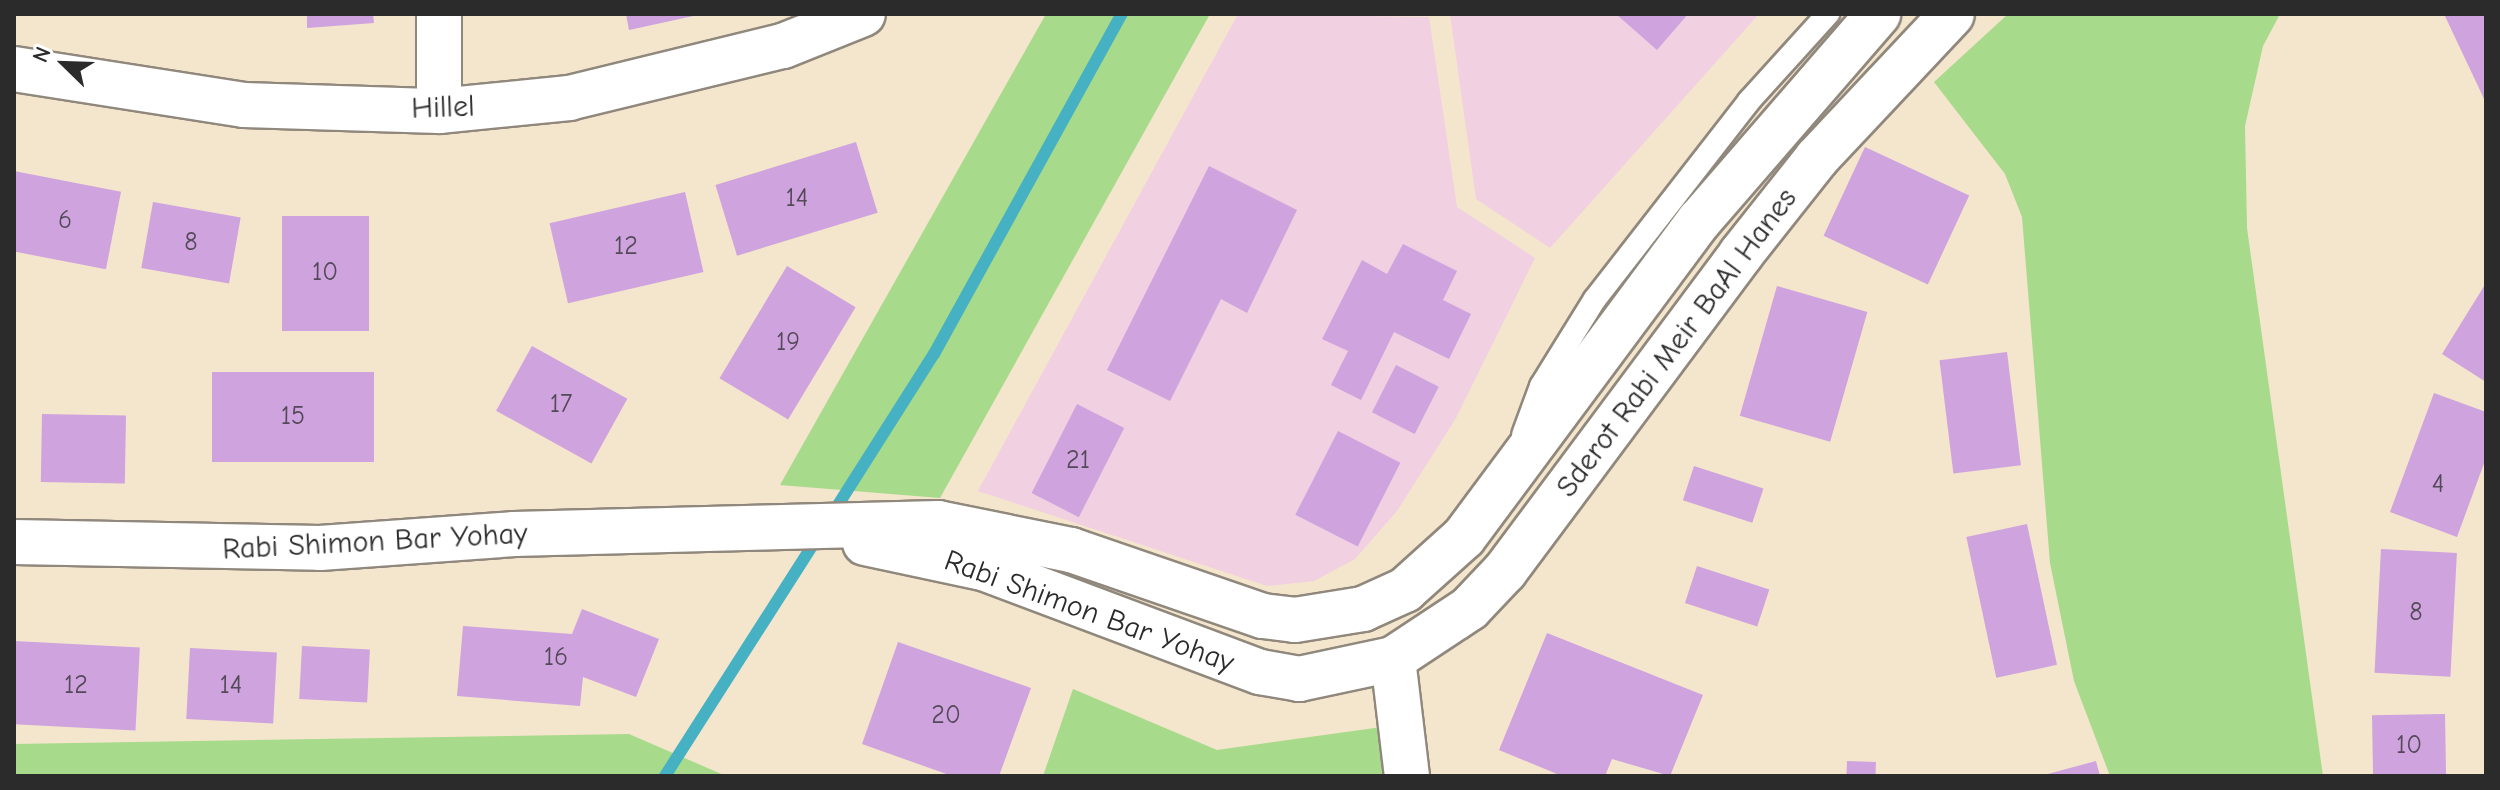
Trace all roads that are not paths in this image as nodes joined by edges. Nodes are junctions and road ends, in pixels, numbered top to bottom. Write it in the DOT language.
graph roads {
  1 [pos="439,14"];
  2 [pos="863,14"];
  3 [pos="1828,14"];
  4 [pos="1878,14"];
  5 [pos="1952,14"];
  6 [pos="14,69"];
  7 [pos="439,111"];
  8 [pos="1504,485"];
  9 [pos="736,529"];
  10 [pos="14,542"];
  11 [pos="1363,609"];
  12 [pos="1393,659"];
  13 [pos="1407,776"];
  1 -- 7 [label="street"];
  2 -- 7 [label="street, Hillel"];
  3 -- 8 [label="lane"];
  4 -- 8 [label="street, Sderot Rabi Meir BaAl Hanes"];
  5 -- 12 [label="street, Sderot Rabi Meir BaAl Hanes"];
  6 -- 7 [label="street, Hillel"];
  8 -- 11 [label="street, Sderot Rabi Meir BaAl Hanes"];
  9 -- 10 [label="street, Rabi Shimon Bar Yohay"];
  9 -- 11 [label="street, Rabi Shimon Bar Yohay"];
  9 -- 12 [label="street, Rabi Shimon Bar Yohay"];
  12 -- 13 [label="street"];
}
